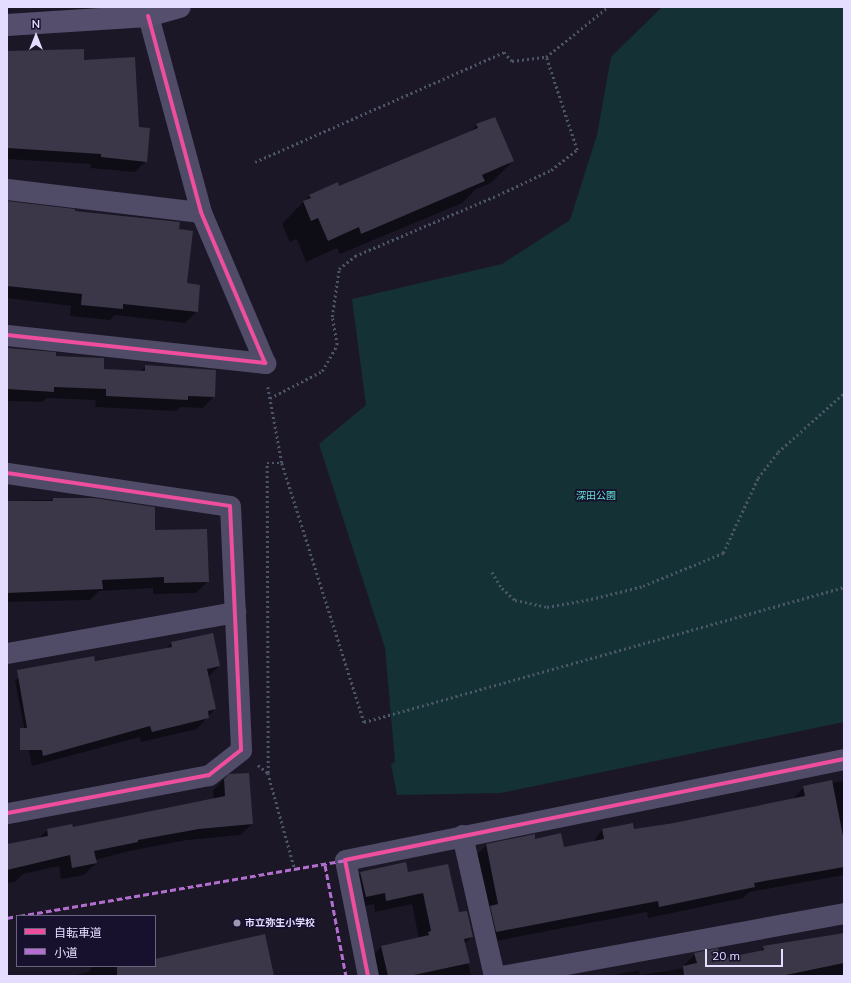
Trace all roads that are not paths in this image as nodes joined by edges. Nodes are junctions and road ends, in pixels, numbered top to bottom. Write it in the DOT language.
graph roads {
  1 [pos="180,7"];
  2 [pos="148,16"];
  3 [pos="7,25"];
  4 [pos="7,189"];
  5 [pos="201,212"];
  6 [pos="7,335"];
  7 [pos="7,473"];
  8 [pos="234,612"];
  9 [pos="7,653"];
  10 [pos="844,759"];
  11 [pos="7,813"];
  12 [pos="462,835"];
  13 [pos="844,913"];
  14 [pos="368,976"];
  15 [pos="494,976"];
  16 [pos="502,976"];
  1 -- 2 [label="street"];
  2 -- 3 [label="street"];
  2 -- 5 [label="street"];
  4 -- 5 [label="street"];
  5 -- 6 [label="street"];
  7 -- 8 [label="street"];
  8 -- 9 [label="street"];
  8 -- 11 [label="street"];
  10 -- 12 [label="street"];
  12 -- 14 [label="street"];
  12 -- 15 [label="street"];
  13 -- 16 [label="street"];
}
